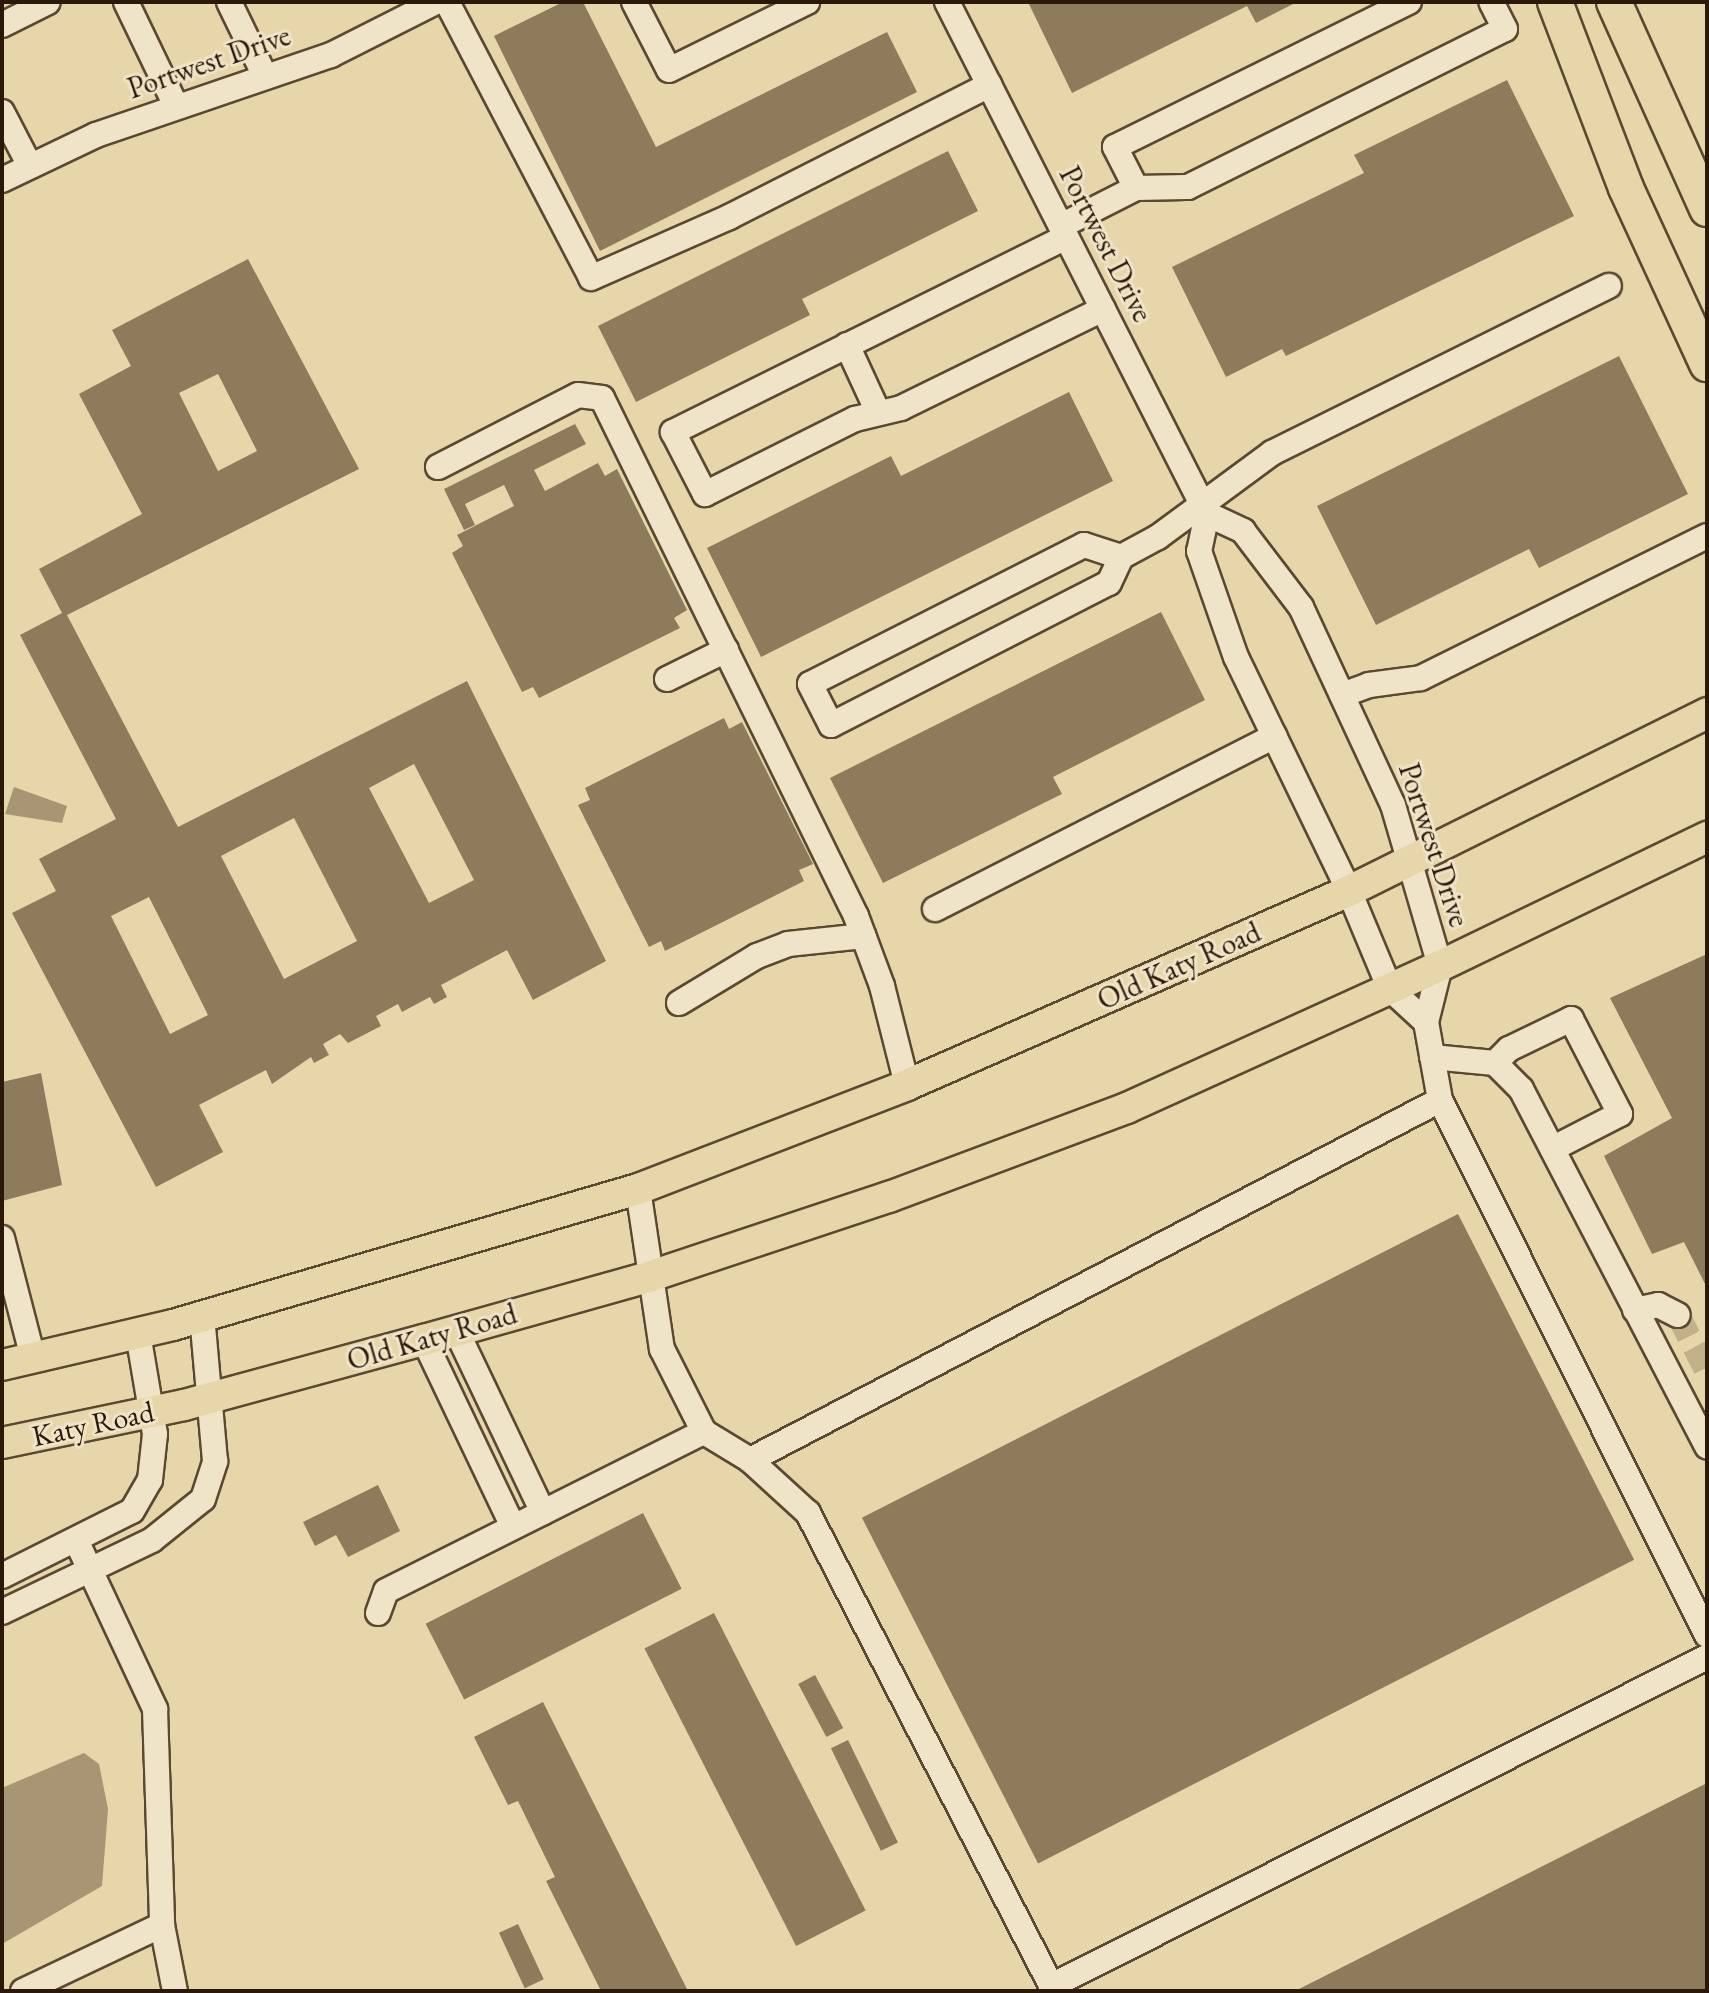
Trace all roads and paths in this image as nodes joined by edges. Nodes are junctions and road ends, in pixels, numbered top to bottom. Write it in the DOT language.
graph roads {
  1 [pos="48,2"];
  2 [pos="126,2"];
  3 [pos="229,2"];
  4 [pos="436,2"];
  5 [pos="447,2"];
  6 [pos="807,2"];
  7 [pos="947,2"];
  8 [pos="1409,2"];
  9 [pos="1491,2"];
  10 [pos="1555,2"];
  11 [pos="1614,2"];
  12 [pos="641,4"];
  13 [pos="2,25"];
  14 [pos="265,76"];
  15 [pos="989,85"];
  16 [pos="176,106"];
  17 [pos="2,112"];
  18 [pos="30,166"];
  19 [pos="2,180"];
  20 [pos="1136,188"];
  21 [pos="1707,209"];
  22 [pos="1063,231"];
  23 [pos="1609,286"];
  24 [pos="1103,309"];
  25 [pos="847,345"];
  26 [pos="1707,364"];
  27 [pos="878,412"];
  28 [pos="438,467"];
  29 [pos="1204,510"];
  30 [pos="1707,536"];
  31 [pos="1121,557"];
  32 [pos="726,650"];
  33 [pos="667,679"];
  34 [pos="1342,695"];
  35 [pos="1707,713"];
  36 [pos="1274,736"];
  37 [pos="1707,837"];
  38 [pos="1407,863"];
  39 [pos="1349,891"];
  40 [pos="935,909"];
  41 [pos="864,936"];
  42 [pos="1440,966"];
  43 [pos="1390,989"];
  44 [pos="679,1003"];
  45 [pos="1426,1022"];
  46 [pos="1432,1057"];
  47 [pos="1495,1063"];
  48 [pos="907,1085"];
  49 [pos="1440,1100"];
  50 [pos="1552,1149"];
  51 [pos="638,1189"];
  52 [pos="2,1238"];
  53 [pos="651,1276"];
  54 [pos="1635,1310"];
  55 [pos="1678,1315"];
  56 [pos="188,1320"];
  57 [pos="456,1330"];
  58 [pos="138,1333"];
  59 [pos="424,1340"];
  60 [pos="33,1358"];
  61 [pos="2,1365"];
  62 [pos="213,1397"];
  63 [pos="184,1405"];
  64 [pos="1699,1410"];
  65 [pos="151,1412"];
  66 [pos="704,1432"];
  67 [pos="2,1443"];
  68 [pos="1707,1446"];
  69 [pos="750,1460"];
  70 [pos="543,1512"];
  71 [pos="513,1527"];
  72 [pos="76,1540"];
  73 [pos="91,1572"];
  74 [pos="2,1576"];
  75 [pos="2,1612"];
  76 [pos="378,1613"];
  77 [pos="1707,1635"];
  78 [pos="1707,1657"];
  79 [pos="162,1925"];
  80 [pos="1053,1988"];
  81 [pos="23,1991"];
  82 [pos="175,1991"];
  1 -- 13 [label="street"];
  2 -- 16 [label="street"];
  3 -- 14 [label="street"];
  4 -- 14 [label="street, Portwest Drive"];
  5 -- 15 [label="street"];
  6 -- 12 [label="street"];
  7 -- 15 [label="street, Portwest Drive"];
  8 -- 20 [label="street"];
  9 -- 20 [label="street"];
  10 -- 26 [label="highway"];
  11 -- 21 [label="highway"];
  14 -- 16 [label="street, Portwest Drive"];
  15 -- 22 [label="street, Portwest Drive"];
  16 -- 18 [label="street, Portwest Drive"];
  17 -- 18 [label="street"];
  18 -- 19 [label="street, Portwest Drive"];
  20 -- 22 [label="street"];
  22 -- 24 [label="street, Portwest Drive"];
  22 -- 25 [label="street"];
  23 -- 29 [label="street"];
  24 -- 27 [label="street"];
  24 -- 29 [label="street, Portwest Drive"];
  25 -- 27 [label="street"];
  25 -- 27 [label="street"];
  28 -- 32 [label="street"];
  29 -- 31 [label="street"];
  29 -- 34 [label="street, Portwest Drive"];
  29 -- 36 [label="street"];
  30 -- 34 [label="street"];
  31 -- 31 [label="street"];
  32 -- 33 [label="street"];
  32 -- 41 [label="street"];
  34 -- 38 [label="street, Portwest Drive"];
  35 -- 38 [label="main road, Old Katy Road"];
  36 -- 39 [label="street"];
  36 -- 40 [label="street"];
  37 -- 42 [label="main road, Old Katy Road"];
  38 -- 39 [label="main road, Old Katy Road"];
  38 -- 42 [label="street, Portwest Drive"];
  39 -- 43 [label="street"];
  39 -- 48 [label="main road, Old Katy Road"];
  41 -- 44 [label="street"];
  41 -- 48 [label="street"];
  42 -- 43 [label="main road, Old Katy Road"];
  42 -- 45 [label="street"];
  43 -- 45 [label="street"];
  43 -- 53 [label="main road, Old Katy Road"];
  45 -- 46 [label="street"];
  46 -- 47 [label="street"];
  46 -- 49 [label="street"];
  47 -- 50 [label="street"];
  47 -- 50 [label="street"];
  48 -- 51 [label="main road, Old Katy Road"];
  49 -- 69 [label="street"];
  49 -- 77 [label="street"];
  50 -- 54 [label="street"];
  51 -- 53 [label="street"];
  51 -- 56 [label="main road, Old Katy Road"];
  52 -- 60 [label="street"];
  53 -- 57 [label="main road, Old Katy Road"];
  53 -- 66 [label="street"];
  54 -- 55 [label="street"];
  54 -- 64 [label="street"];
  56 -- 58 [label="main road"];
  56 -- 62 [label="street"];
  57 -- 59 [label="main road, Old Katy Road"];
  57 -- 70 [label="street"];
  58 -- 60 [label="main road"];
  58 -- 65 [label="street"];
  59 -- 62 [label="main road, Old Katy Road"];
  59 -- 71 [label="street"];
  60 -- 61 [label="main road"];
  62 -- 63 [label="main road, Old Katy Road"];
  62 -- 73 [label="street"];
  63 -- 65 [label="main road, Katy Road"];
  64 -- 68 [label="street"];
  65 -- 67 [label="main road, Katy Road"];
  65 -- 72 [label="street"];
  66 -- 69 [label="street"];
  66 -- 70 [label="street"];
  69 -- 80 [label="street"];
  70 -- 71 [label="street"];
  71 -- 76 [label="street"];
  72 -- 73 [label="street"];
  72 -- 74 [label="street"];
  73 -- 75 [label="street"];
  73 -- 79 [label="street"];
  78 -- 80 [label="street"];
  79 -- 81 [label="street"];
  79 -- 82 [label="street"];
}
